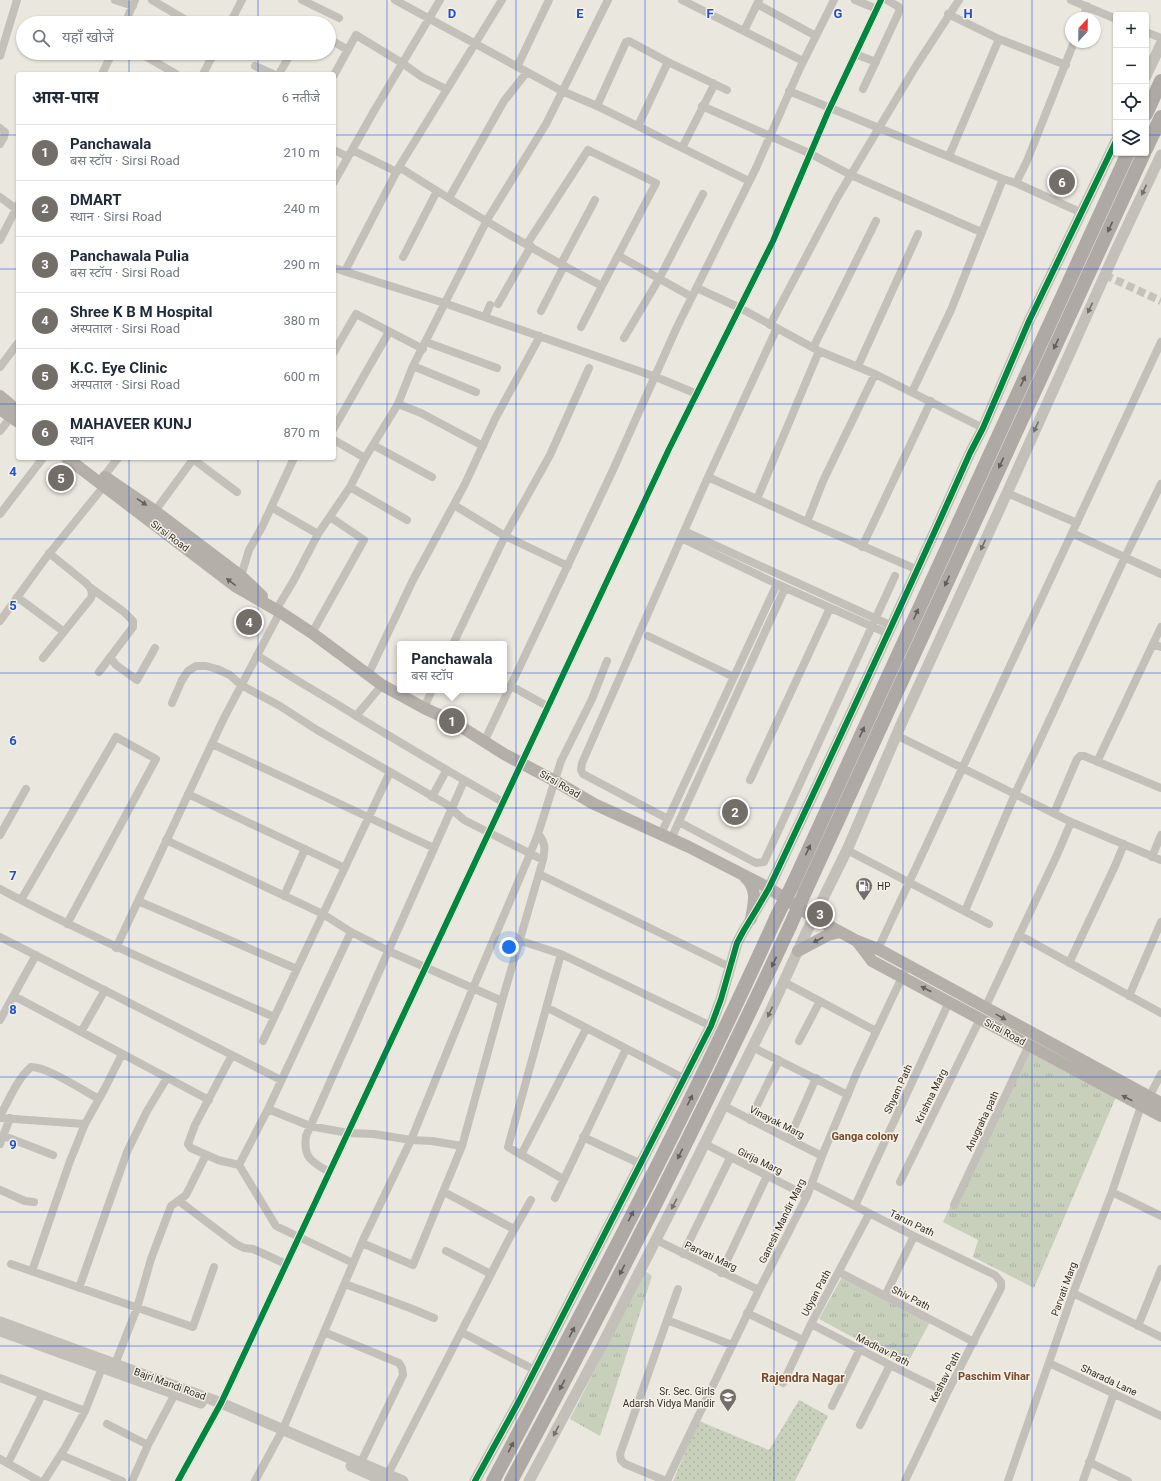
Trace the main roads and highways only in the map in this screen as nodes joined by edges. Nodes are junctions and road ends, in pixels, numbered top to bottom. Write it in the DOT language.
graph roads {
  1 [pos="1161,81"];
  2 [pos="1149,107"];
  3 [pos="1161,117"];
  4 [pos="1149,143"];
  5 [pos="1127,156"];
  6 [pos="1143,156"];
  7 [pos="0,396"];
  8 [pos="0,409"];
  9 [pos="16,417"];
  10 [pos="70,460"];
  11 [pos="82,460"];
  12 [pos="103,481"];
  13 [pos="278,611"];
  14 [pos="744,876"];
  15 [pos="751,919"];
  16 [pos="840,932"];
  17 [pos="855,940"];
  18 [pos="798,952"];
  19 [pos="904,971"];
  20 [pos="983,1013"];
  21 [pos="1145,1101"];
  22 [pos="1161,1103"];
  23 [pos="1161,1116"];
  24 [pos="493,1481"];
  25 [pos="511,1481"];
  1 -- 2 [label="highway"];
  3 -- 4 [label="highway"];
  24 -- 5 [label="highway, one-way, bridge"];
  6 -- 25 [label="highway, one-way, bridge"];
  7 -- 9 [label="main road"];
  8 -- 9 [label="main road"];
  10 -- 12 [label="main road, Sirsi Road"];
  11 -- 12 [label="main road, Sirsi Road"];
  13 -- 12 [label="main road, Sirsi Road, one-way"];
  12 -- 13 [label="main road, Sirsi Road, one-way"];
  13 -- 14 [label="main road, Sirsi Road"];
  14 -- 15 [label="main road"];
  14 -- 16 [label="main road, Sirsi Road"];
  16 -- 17 [label="main road, Sirsi Road"];
  16 -- 18 [label="main road, one-way"];
  17 -- 19 [label="main road, Sirsi Road"];
  17 -- 19 [label="main road, Sirsi Road"];
  19 -- 20 [label="main road, Sirsi Road"];
  20 -- 19 [label="main road, Sirsi Road, one-way"];
  20 -- 21 [label="main road, Sirsi Road, one-way"];
  21 -- 20 [label="main road, Sirsi Road, one-way"];
  21 -- 22 [label="main road, Sirsi Road"];
  21 -- 23 [label="main road, Sirsi Road"];
}
